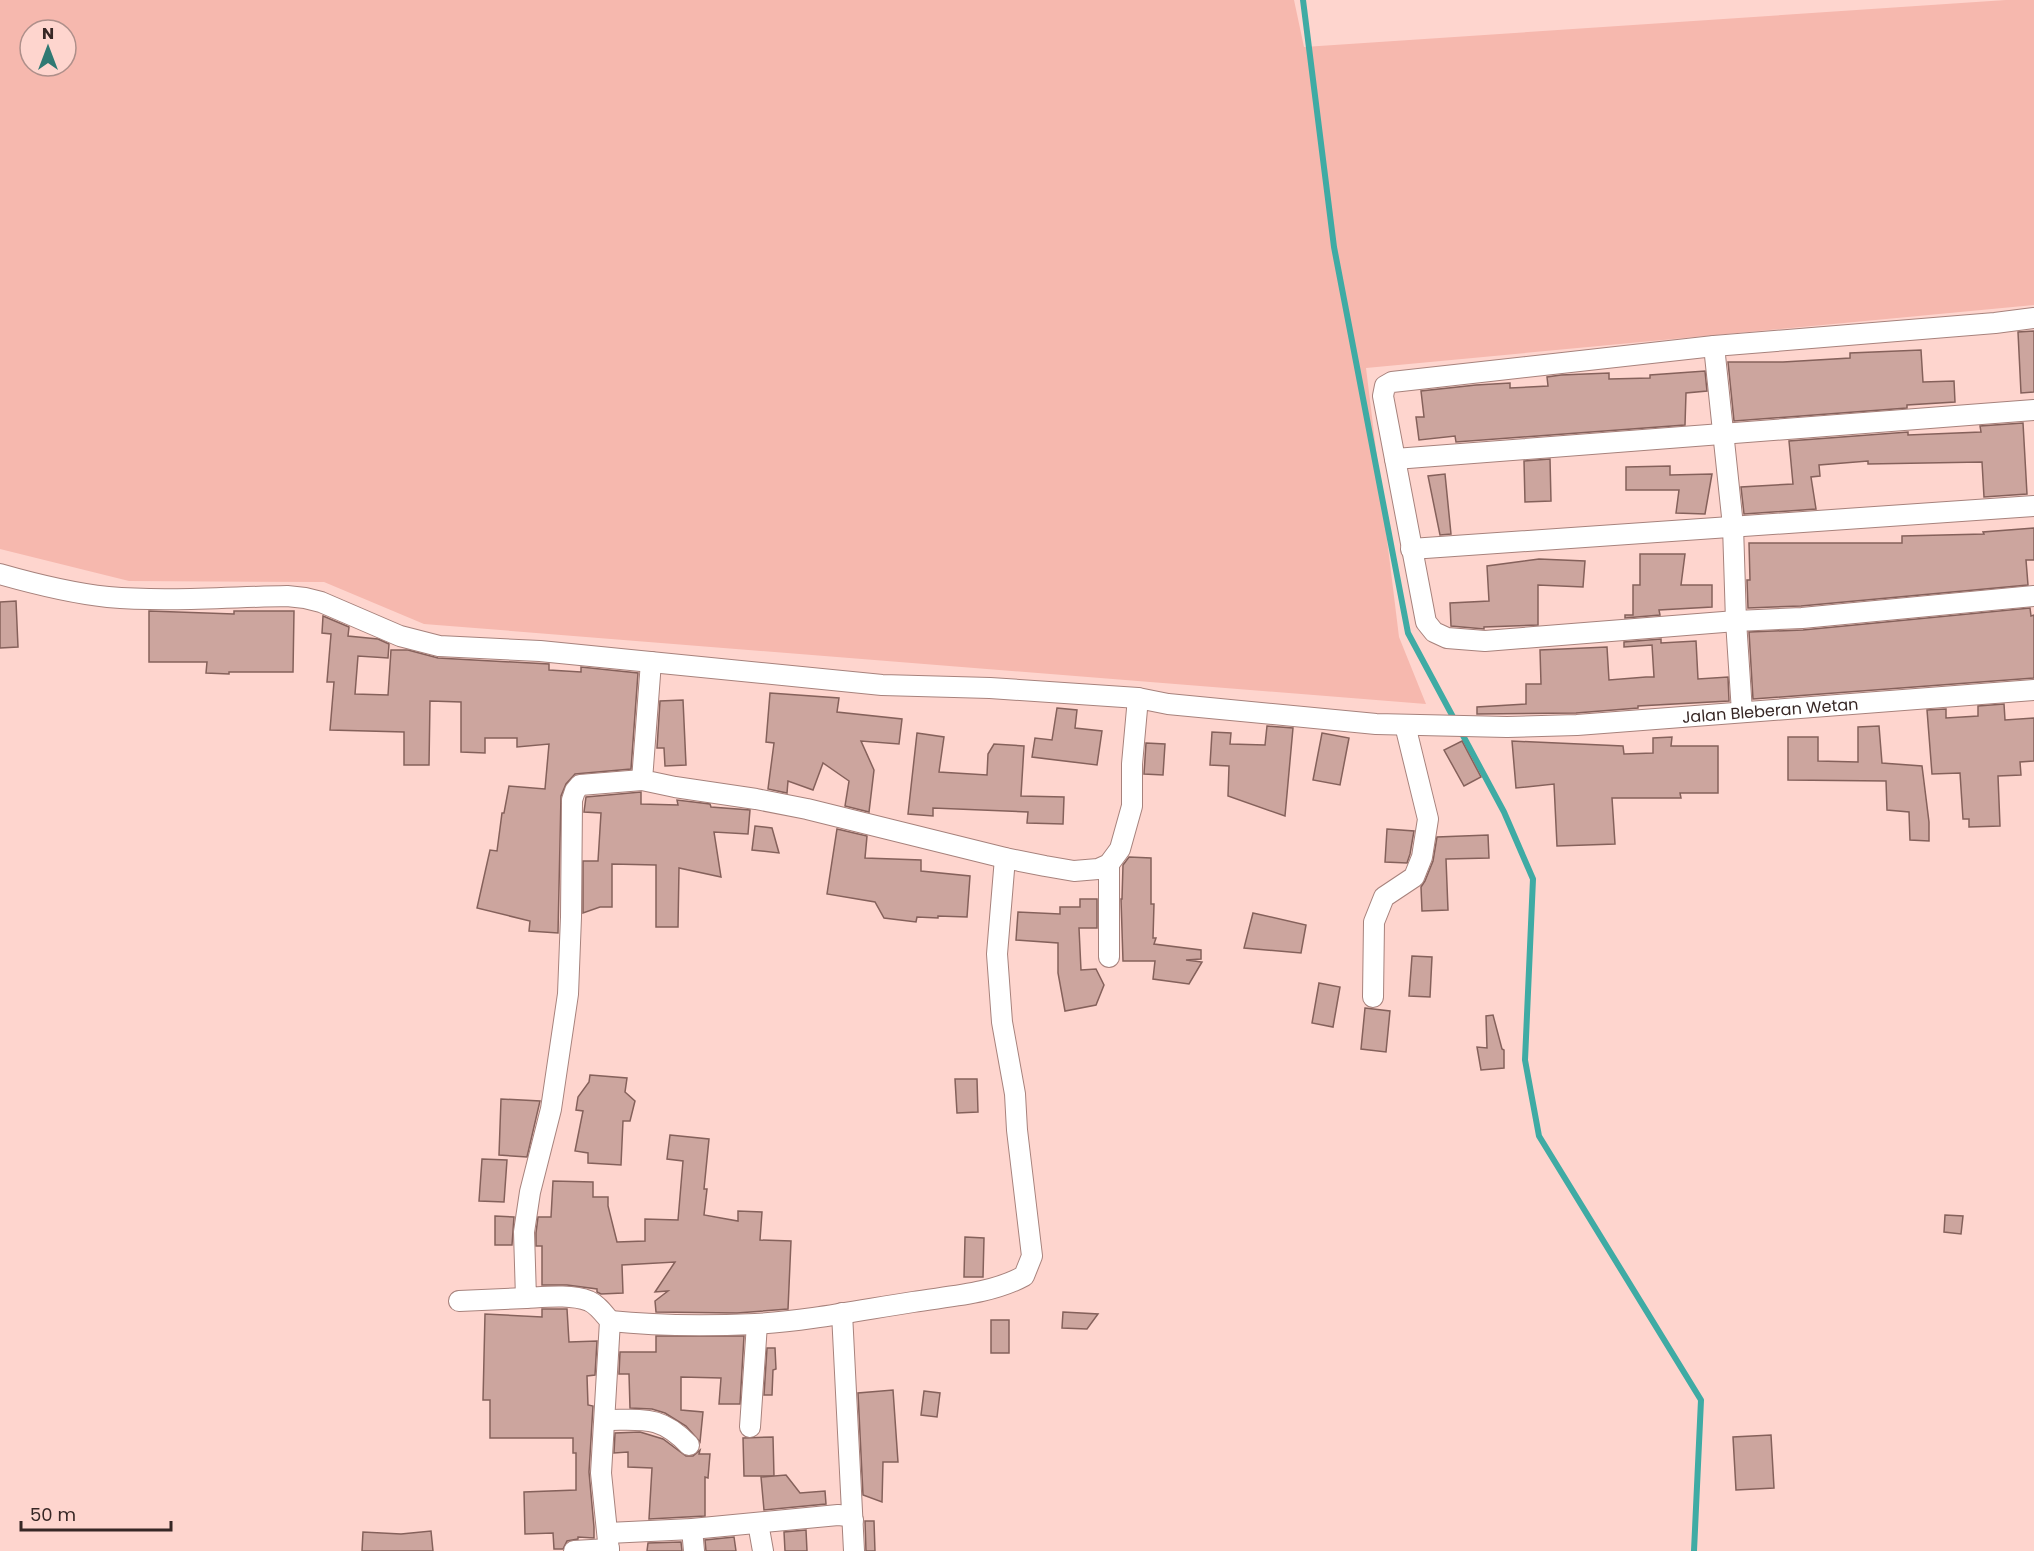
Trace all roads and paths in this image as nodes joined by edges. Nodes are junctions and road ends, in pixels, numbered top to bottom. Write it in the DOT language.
graph roads {
  1 [pos="2034,318"];
  2 [pos="1714,346"];
  3 [pos="2034,410"];
  4 [pos="1724,433"];
  5 [pos="1395,459"];
  6 [pos="2034,506"];
  7 [pos="1733,526"];
  8 [pos="1411,549"];
  9 [pos="0,574"];
  10 [pos="2034,596"];
  11 [pos="1736,621"];
  12 [pos="651,662"];
  13 [pos="2034,690"];
  14 [pos="1138,698"];
  15 [pos="1742,712"];
  16 [pos="1412,725"];
  17 [pos="642,780"];
  18 [pos="1005,858"];
  19 [pos="1109,864"];
  20 [pos="1109,957"];
  21 [pos="1373,997"];
  22 [pos="526,1298"];
  23 [pos="459,1301"];
  24 [pos="842,1313"];
  25 [pos="610,1321"];
  26 [pos="757,1324"];
  27 [pos="605,1420"];
  28 [pos="750,1427"];
  29 [pos="689,1445"];
  30 [pos="853,1520"];
  31 [pos="758,1522"];
  32 [pos="692,1529"];
  33 [pos="609,1544"];
  34 [pos="574,1551"];
  35 [pos="694,1551"];
  36 [pos="763,1551"];
  37 [pos="854,1551"];
  1 -- 2 [label="street"];
  2 -- 4 [label="street"];
  2 -- 5 [label="street"];
  3 -- 4 [label="street"];
  4 -- 5 [label="street"];
  4 -- 7 [label="street"];
  5 -- 8 [label="street"];
  6 -- 7 [label="street"];
  7 -- 8 [label="street"];
  7 -- 11 [label="street"];
  8 -- 11 [label="street"];
  9 -- 12 [label="street, Jalan Bleberan Wetan"];
  10 -- 11 [label="street"];
  11 -- 15 [label="street"];
  12 -- 14 [label="street, Jalan Bleberan Wetan"];
  12 -- 17 [label="street"];
  13 -- 15 [label="street, Jalan Bleberan Wetan"];
  14 -- 16 [label="street, Jalan Bleberan Wetan"];
  14 -- 19 [label="street"];
  15 -- 16 [label="street, Jalan Bleberan Wetan"];
  16 -- 21 [label="street"];
  17 -- 18 [label="street"];
  17 -- 22 [label="street"];
  18 -- 19 [label="street"];
  18 -- 24 [label="street"];
  19 -- 20 [label="street"];
  22 -- 23 [label="street"];
  22 -- 25 [label="street"];
  24 -- 26 [label="street"];
  24 -- 30 [label="street"];
  25 -- 26 [label="street"];
  25 -- 27 [label="street"];
  26 -- 28 [label="street"];
  27 -- 29 [label="street"];
  27 -- 33 [label="street"];
  30 -- 31 [label="street"];
  30 -- 37 [label="street"];
  31 -- 32 [label="street"];
  31 -- 36 [label="street"];
  32 -- 33 [label="street"];
  32 -- 35 [label="street"];
  33 -- 34 [label="street"];
}
